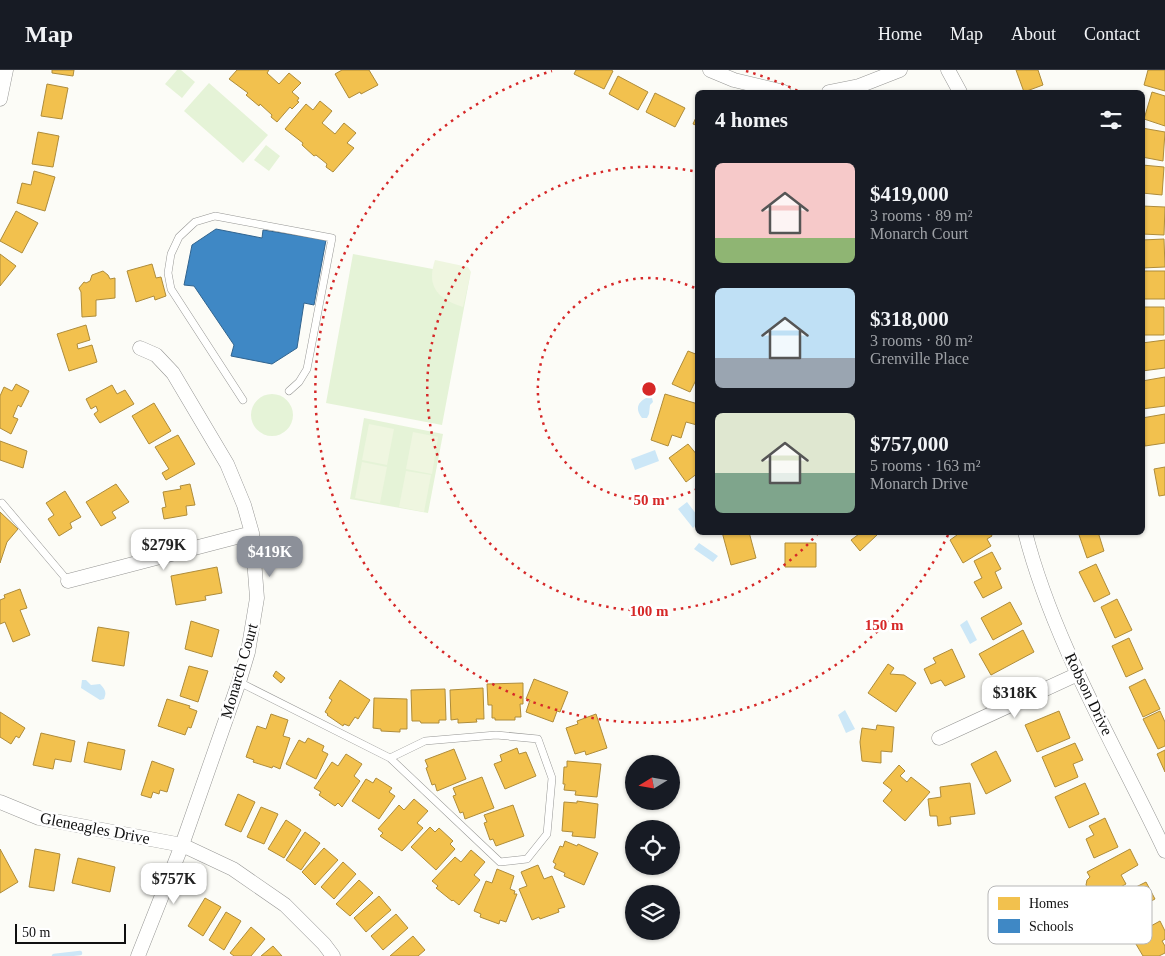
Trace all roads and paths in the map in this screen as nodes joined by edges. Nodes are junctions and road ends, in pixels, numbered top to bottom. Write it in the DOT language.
graph roads {
  1 [pos="6,70"];
  2 [pos="710,70"];
  3 [pos="900,70"];
  4 [pos="948,70"];
  5 [pos="776,90"];
  6 [pos="839,90"];
  7 [pos="959,90"];
  8 [pos="0,98"];
  9 [pos="140,348"];
  10 [pos="289,391"];
  11 [pos="243,400"];
  12 [pos="2,503"];
  13 [pos="252,533"];
  14 [pos="1025,535"];
  15 [pos="68,581"];
  16 [pos="1078,674"];
  17 [pos="239,682"];
  18 [pos="939,738"];
  19 [pos="390,758"];
  20 [pos="0,802"];
  21 [pos="182,845"];
  22 [pos="1165,852"];
  23 [pos="138,956"];
  24 [pos="333,956"];
  1 -- 8 [label="street"];
  2 -- 5 [label="street"];
  3 -- 6 [label="street"];
  4 -- 7 [label="street"];
  9 -- 13 [label="street, Monarch Court"];
  10 -- 11 [label="lane"];
  12 -- 15 [label="lane"];
  13 -- 15 [label="street"];
  13 -- 17 [label="street, Monarch Court"];
  14 -- 16 [label="street, Robson Drive"];
  16 -- 18 [label="street"];
  16 -- 22 [label="street, Robson Drive"];
  17 -- 19 [label="lane"];
  17 -- 21 [label="street, Monarch Court"];
  19 -- 19 [label="lane"];
  20 -- 21 [label="street, Gleneagles Drive"];
  21 -- 23 [label="street, Monarch Court"];
  21 -- 24 [label="street, Gleneagles Drive"];
}
